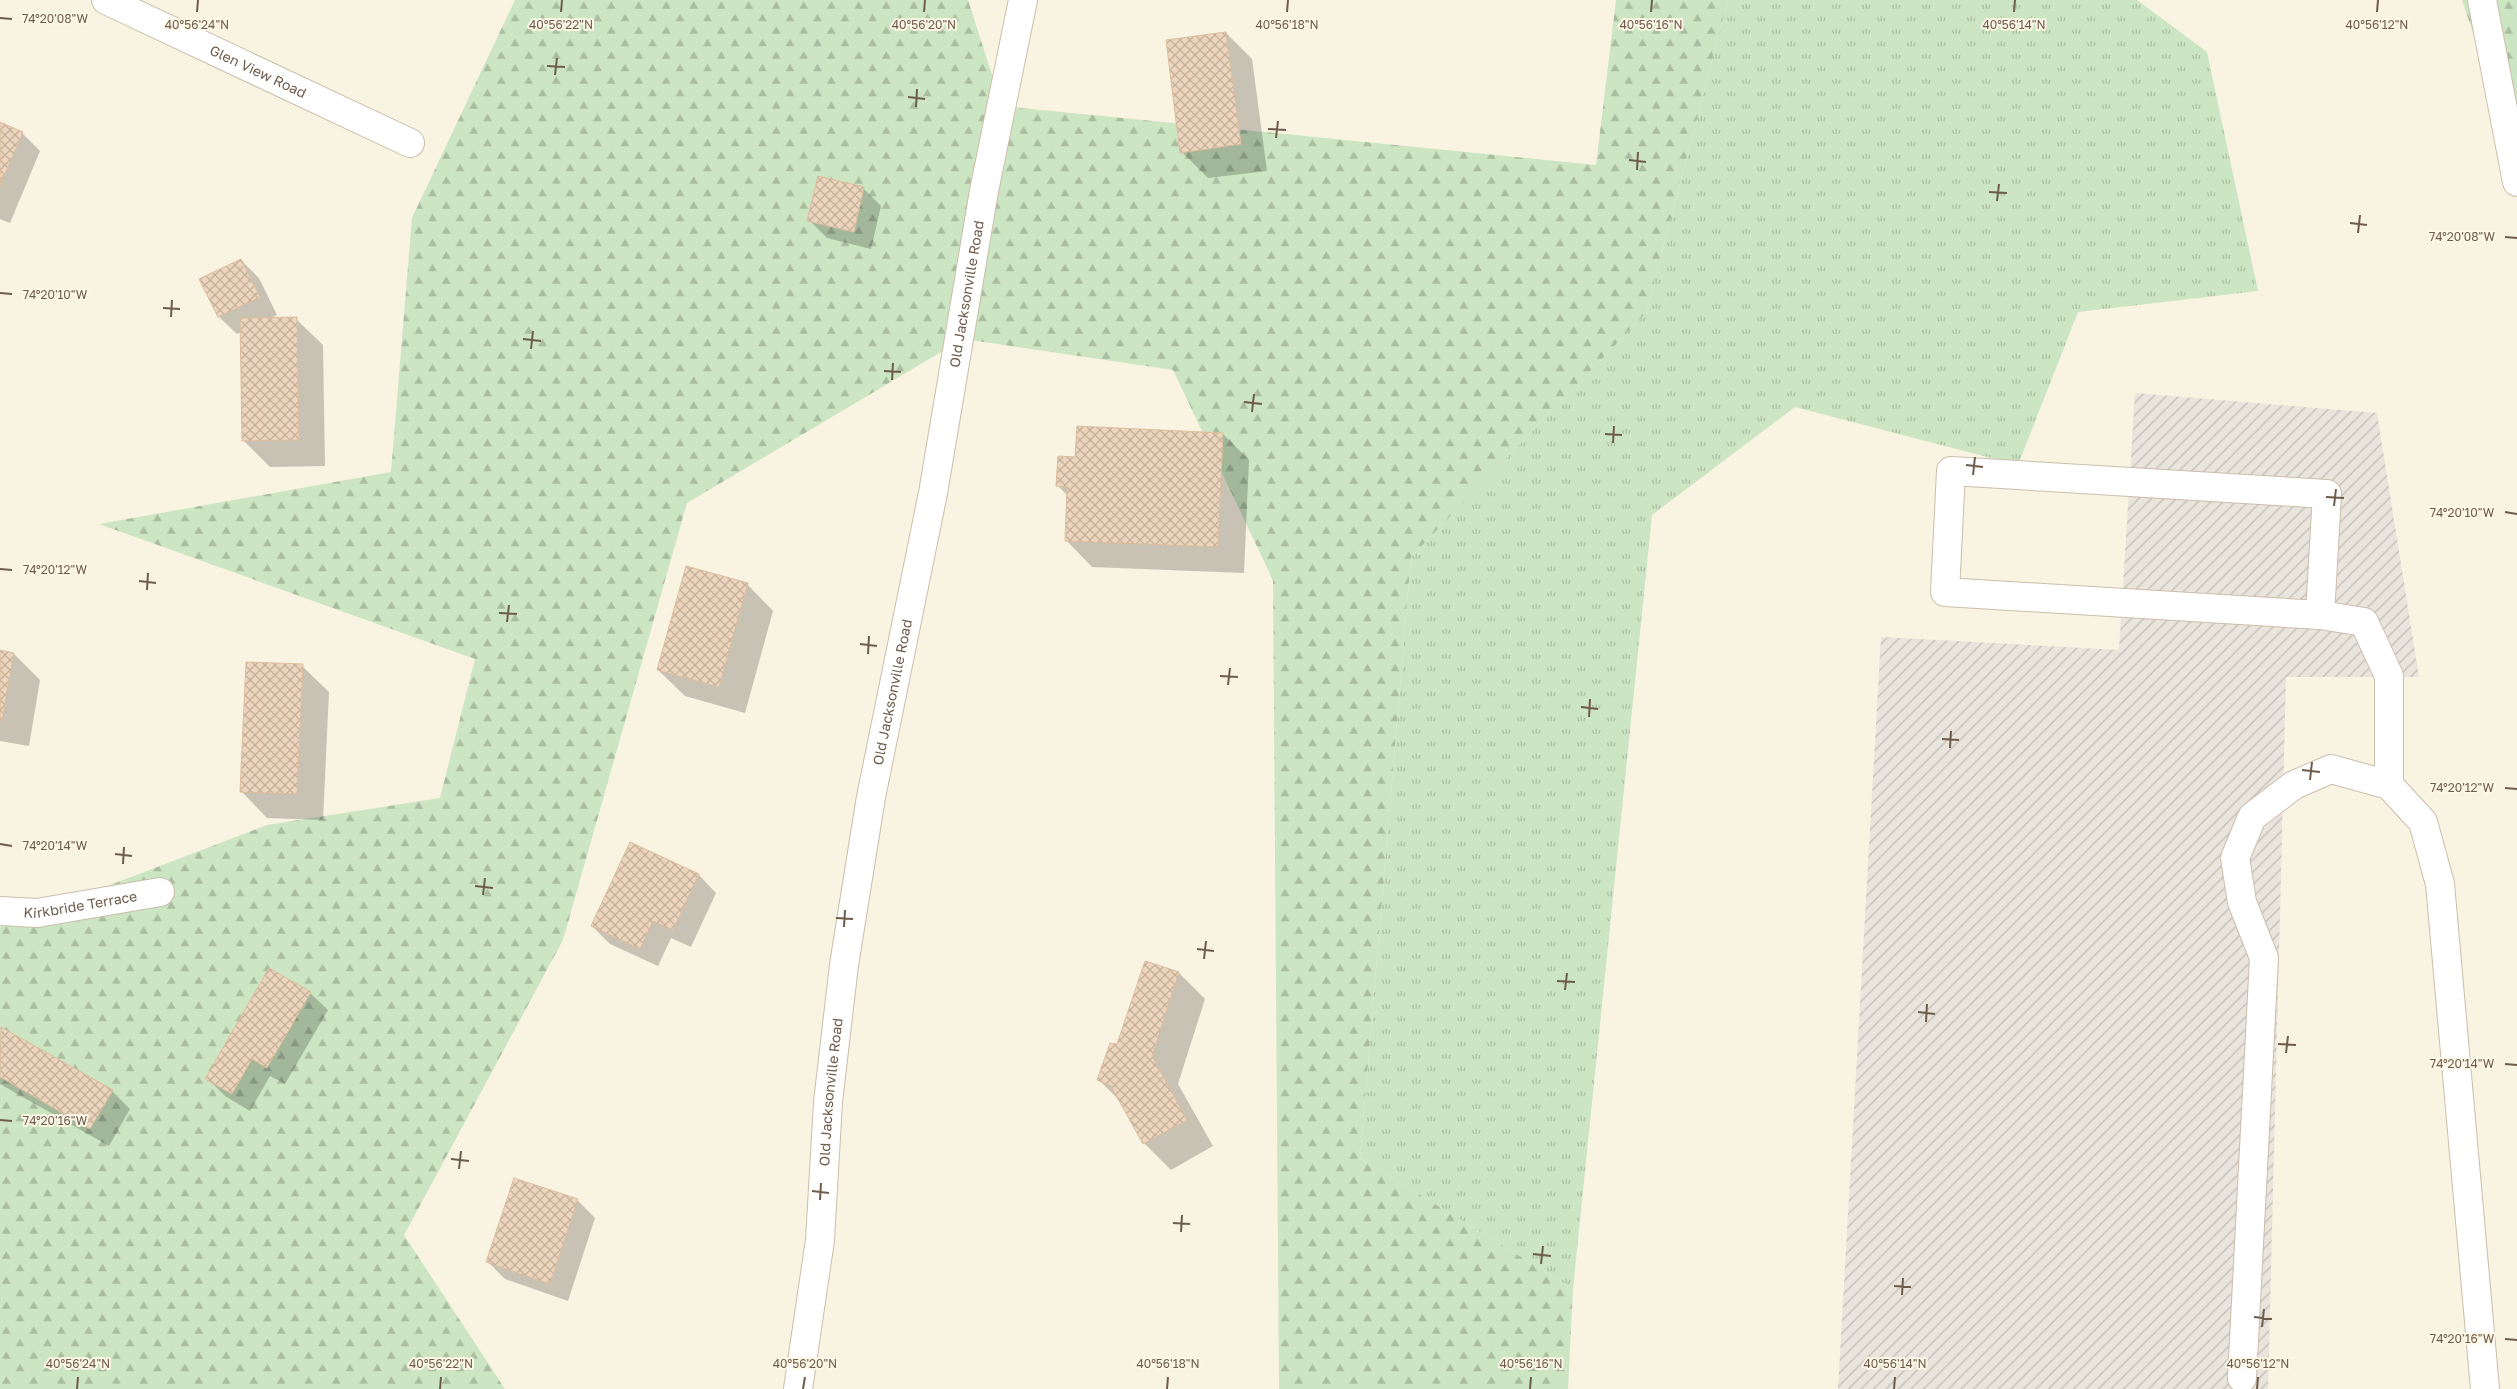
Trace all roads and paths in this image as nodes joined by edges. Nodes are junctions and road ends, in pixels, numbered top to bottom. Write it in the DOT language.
graph roads {
  1 [pos="106,0"];
  2 [pos="1022,0"];
  3 [pos="2482,0"];
  4 [pos="410,143"];
  5 [pos="2517,182"];
  6 [pos="2320,615"];
  7 [pos="2389,786"];
  8 [pos="160,892"];
  9 [pos="0,911"];
  10 [pos="2242,1378"];
  11 [pos="798,1389"];
  12 [pos="2485,1389"];
  1 -- 4 [label="street, Glen View Road"];
  2 -- 11 [label="street, Old Jacksonville Road"];
  3 -- 5 [label="street"];
  6 -- 6 [label="street"];
  6 -- 7 [label="street"];
  7 -- 10 [label="street"];
  7 -- 12 [label="street"];
  8 -- 9 [label="street, Kirkbride Terrace"];
}
